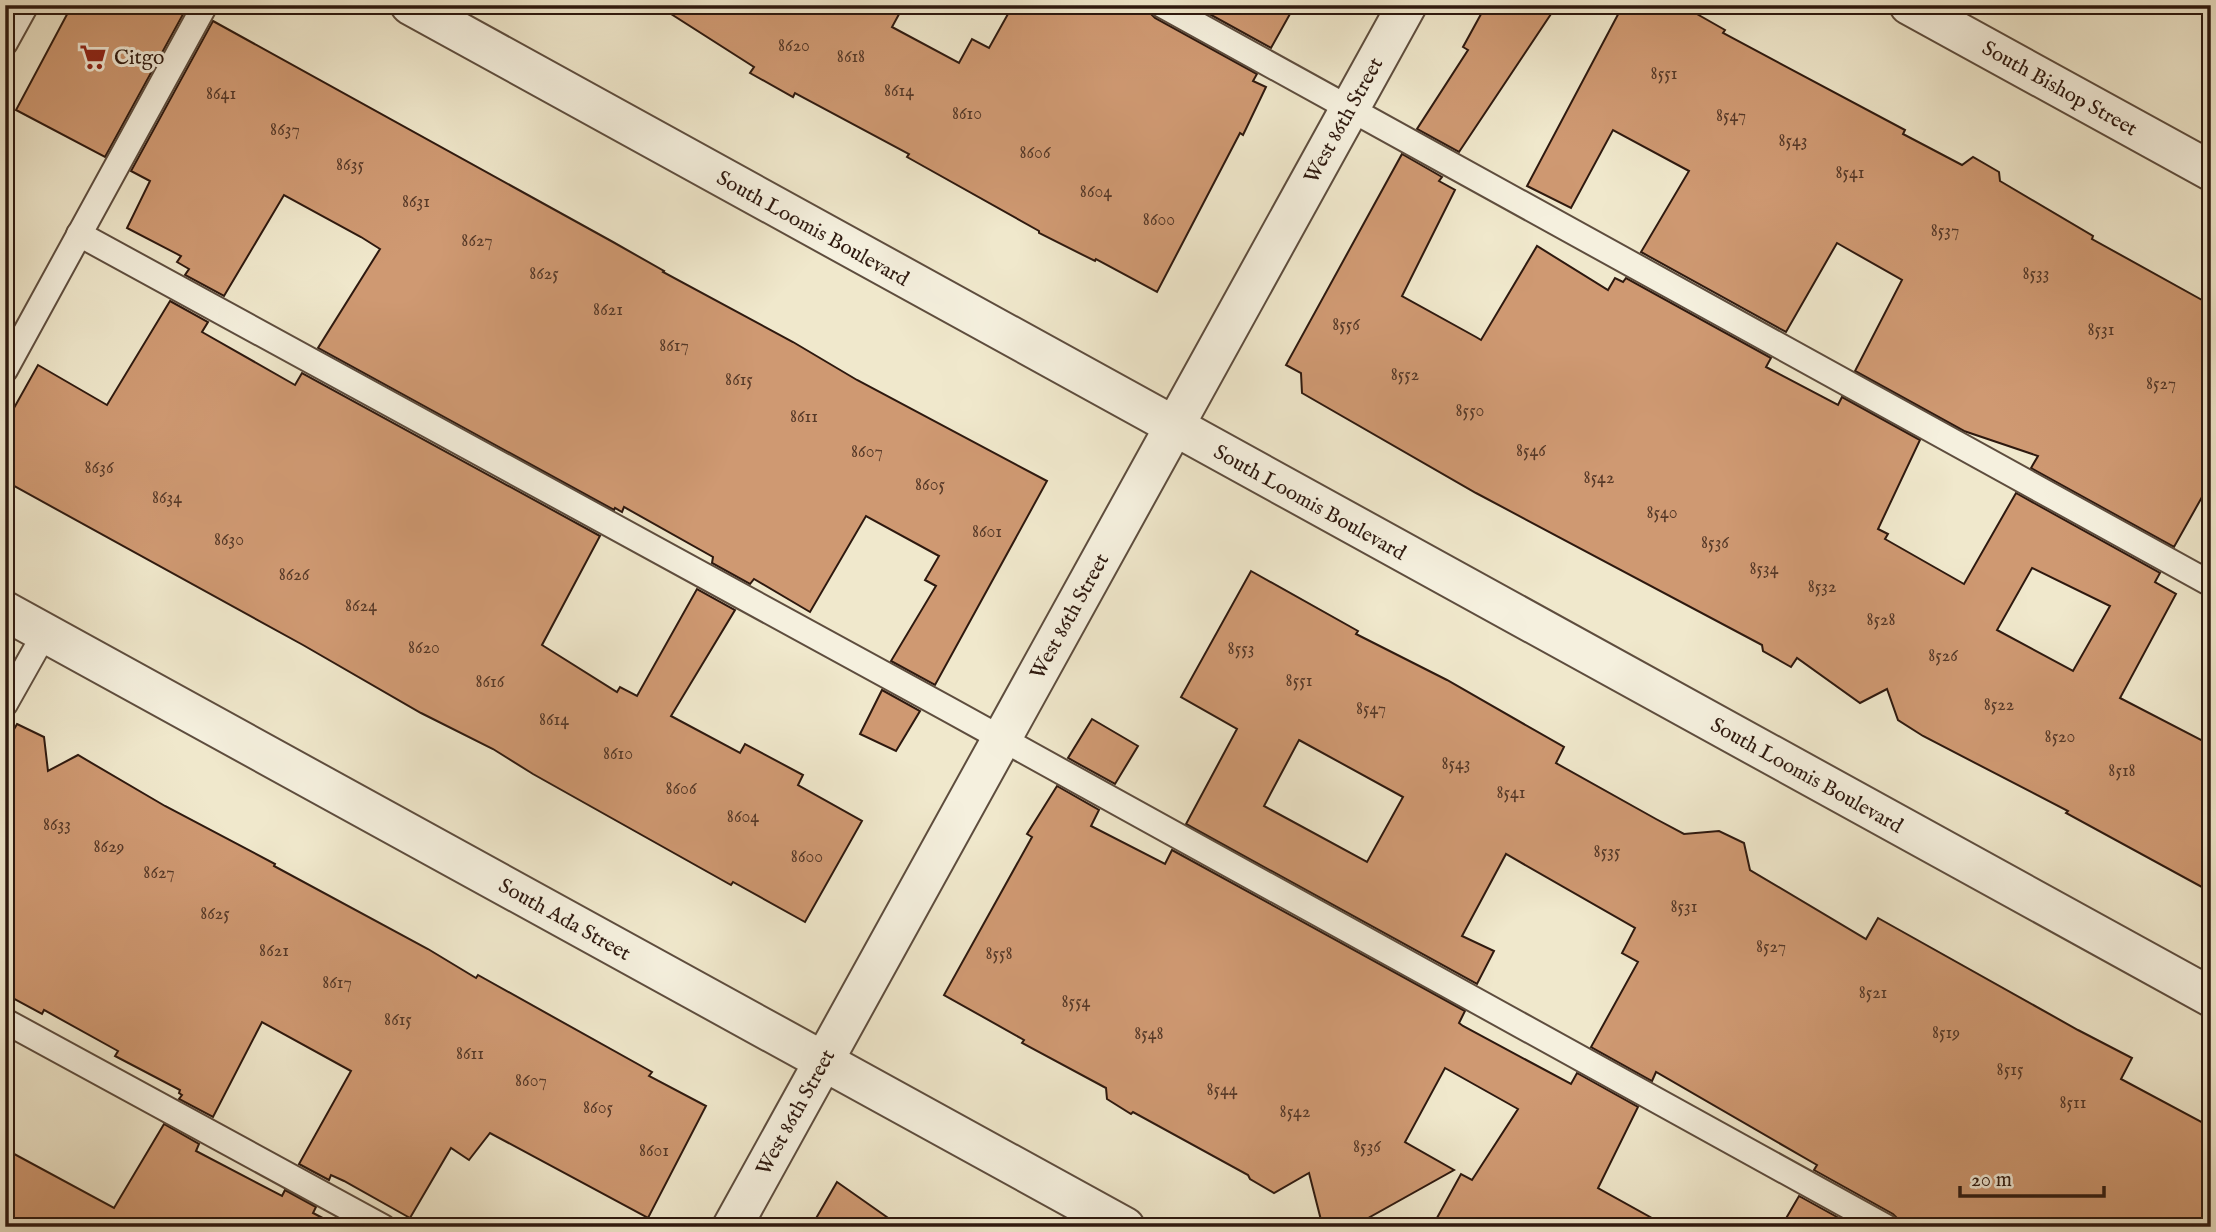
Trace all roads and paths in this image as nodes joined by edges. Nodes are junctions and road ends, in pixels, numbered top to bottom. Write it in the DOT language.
graph roads {
  1 [pos="26,5"];
  2 [pos="205,5"];
  3 [pos="410,5"];
  4 [pos="1162,5"];
  5 [pos="1406,5"];
  6 [pos="1909,5"];
  7 [pos="5,43"];
  8 [pos="1350,108"];
  9 [pos="2211,171"];
  10 [pos="79,234"];
  11 [pos="5,370"];
  12 [pos="1174,426"];
  13 [pos="2211,584"];
  14 [pos="5,611"];
  15 [pos="45,633"];
  16 [pos="5,704"];
  17 [pos="1002,739"];
  18 [pos="2211,997"];
  19 [pos="5,1021"];
  20 [pos="823,1061"];
  21 [pos="383,1227"];
  22 [pos="732,1227"];
  23 [pos="1125,1227"];
  24 [pos="1886,1227"];
  1 -- 7 [label="lane"];
  2 -- 10 [label="lane"];
  3 -- 12 [label="street, South Loomis Boulevard"];
  4 -- 8 [label="lane"];
  5 -- 8 [label="street, West 86th Street"];
  6 -- 9 [label="street, South Bishop Street"];
  8 -- 12 [label="street, West 86th Street"];
  8 -- 13 [label="lane"];
  10 -- 11 [label="lane"];
  10 -- 17 [label="lane"];
  12 -- 17 [label="street, West 86th Street"];
  12 -- 18 [label="street, South Loomis Boulevard"];
  14 -- 15 [label="street, South Ada Street"];
  15 -- 16 [label="lane"];
  15 -- 20 [label="street, South Ada Street"];
  17 -- 20 [label="street, West 86th Street"];
  17 -- 24 [label="lane"];
  19 -- 21 [label="lane"];
  20 -- 22 [label="street, West 86th Street"];
  20 -- 23 [label="street, South Ada Street"];
}
